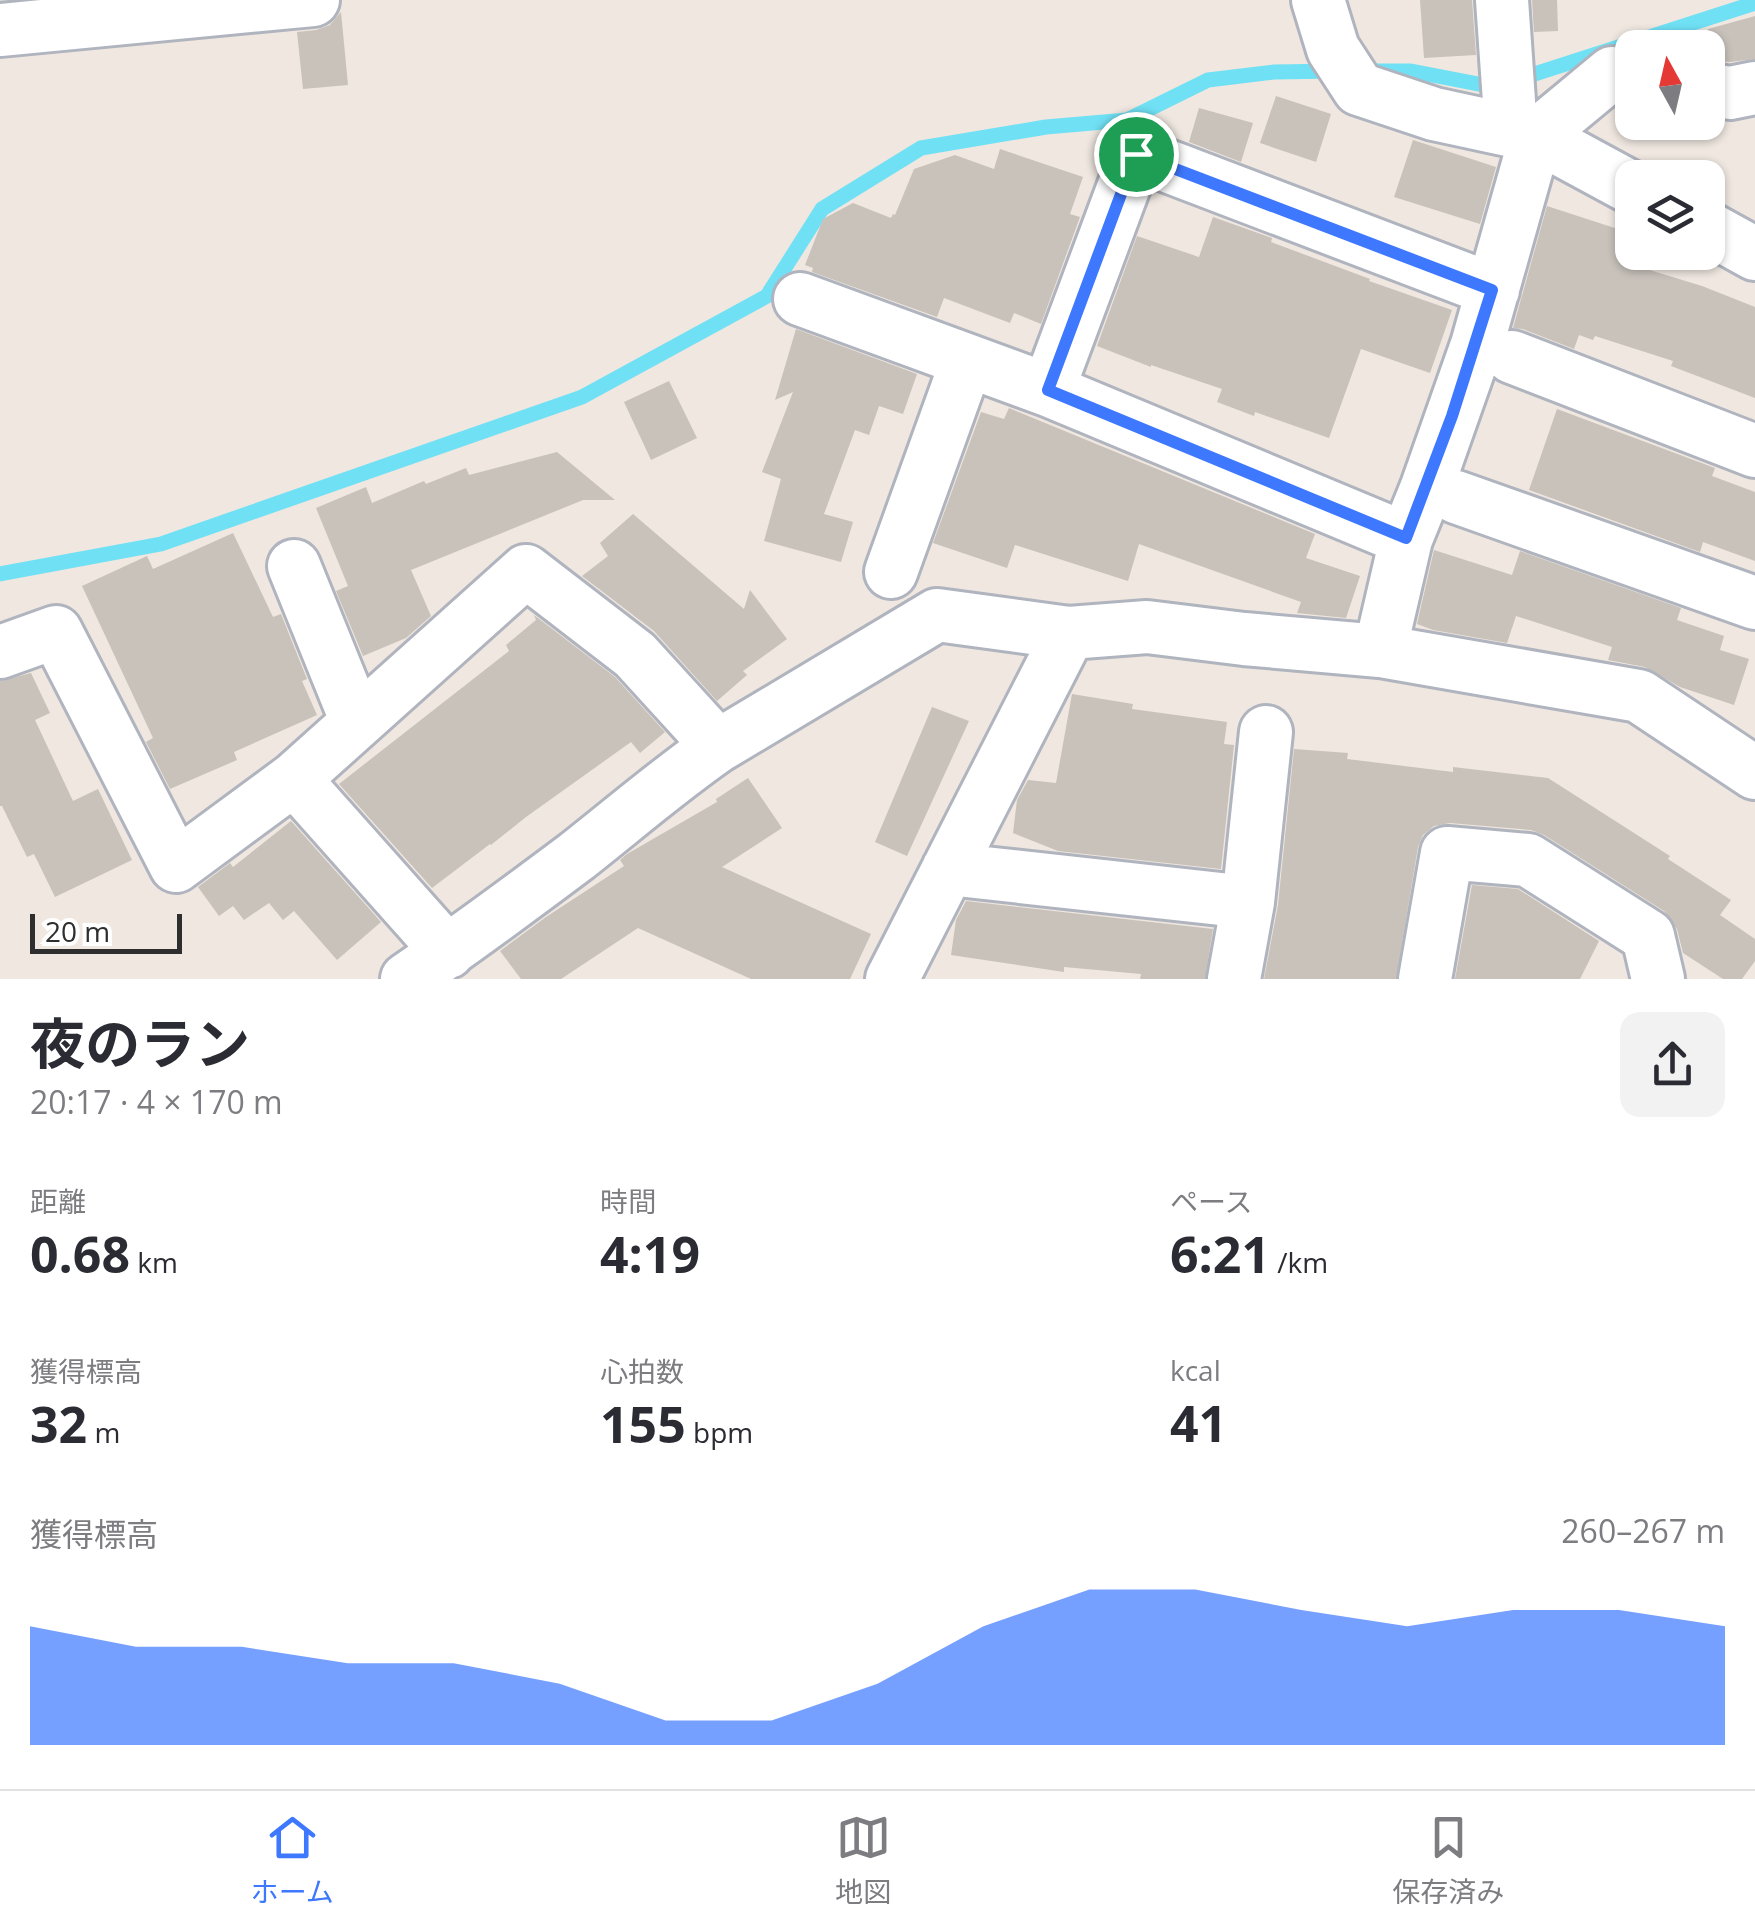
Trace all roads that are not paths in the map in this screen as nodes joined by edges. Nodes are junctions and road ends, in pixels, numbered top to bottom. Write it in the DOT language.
graph roads {
  1 [pos="313,0"];
  2 [pos="1318,0"];
  3 [pos="1502,0"];
  4 [pos="0,30"];
  5 [pos="1615,73"];
  6 [pos="1755,88"];
  7 [pos="1725,92"];
  8 [pos="1515,108"];
  9 [pos="1615,176"];
  10 [pos="1725,237"];
  11 [pos="1755,254"];
  12 [pos="1492,290"];
  13 [pos="800,299"];
  14 [pos="1512,357"];
  15 [pos="967,361"];
  16 [pos="1048,390"];
  17 [pos="1755,450"];
  18 [pos="1456,497"];
  19 [pos="1406,538"];
  20 [pos="294,566"];
  21 [pos="891,572"];
  22 [pos="1755,603"];
  23 [pos="1069,634"];
  24 [pos="1380,651"];
  25 [pos="0,652"];
  26 [pos="357,722"];
  27 [pos="1266,732"];
  28 [pos="718,746"];
  29 [pos="1755,773"];
  30 [pos="294,779"];
  31 [pos="948,868"];
  32 [pos="1248,902"];
  33 [pos="427,965"];
  34 [pos="892,979"];
  35 [pos="1234,979"];
  36 [pos="1425,979"];
  37 [pos="1658,979"];
  1 -- 4 [label="street"];
  2 -- 8 [label="street"];
  3 -- 8 [label="street"];
  5 -- 8 [label="street"];
  6 -- 7 [label="street"];
  8 -- 9 [label="street"];
  8 -- 12 [label="street"];
  10 -- 11 [label="street"];
  12 -- 16 [label="street"];
  12 -- 19 [label="street"];
  13 -- 15 [label="street"];
  14 -- 17 [label="street"];
  15 -- 16 [label="street"];
  15 -- 21 [label="street"];
  16 -- 19 [label="street"];
  18 -- 22 [label="street"];
  19 -- 24 [label="street"];
  20 -- 26 [label="street"];
  23 -- 24 [label="street"];
  23 -- 28 [label="street"];
  23 -- 31 [label="street"];
  24 -- 29 [label="street"];
  25 -- 30 [label="street"];
  26 -- 28 [label="street"];
  26 -- 30 [label="street"];
  27 -- 32 [label="street"];
  28 -- 33 [label="street"];
  30 -- 33 [label="street"];
  31 -- 32 [label="street"];
  31 -- 34 [label="street"];
  32 -- 35 [label="street"];
  36 -- 37 [label="street"];
}
